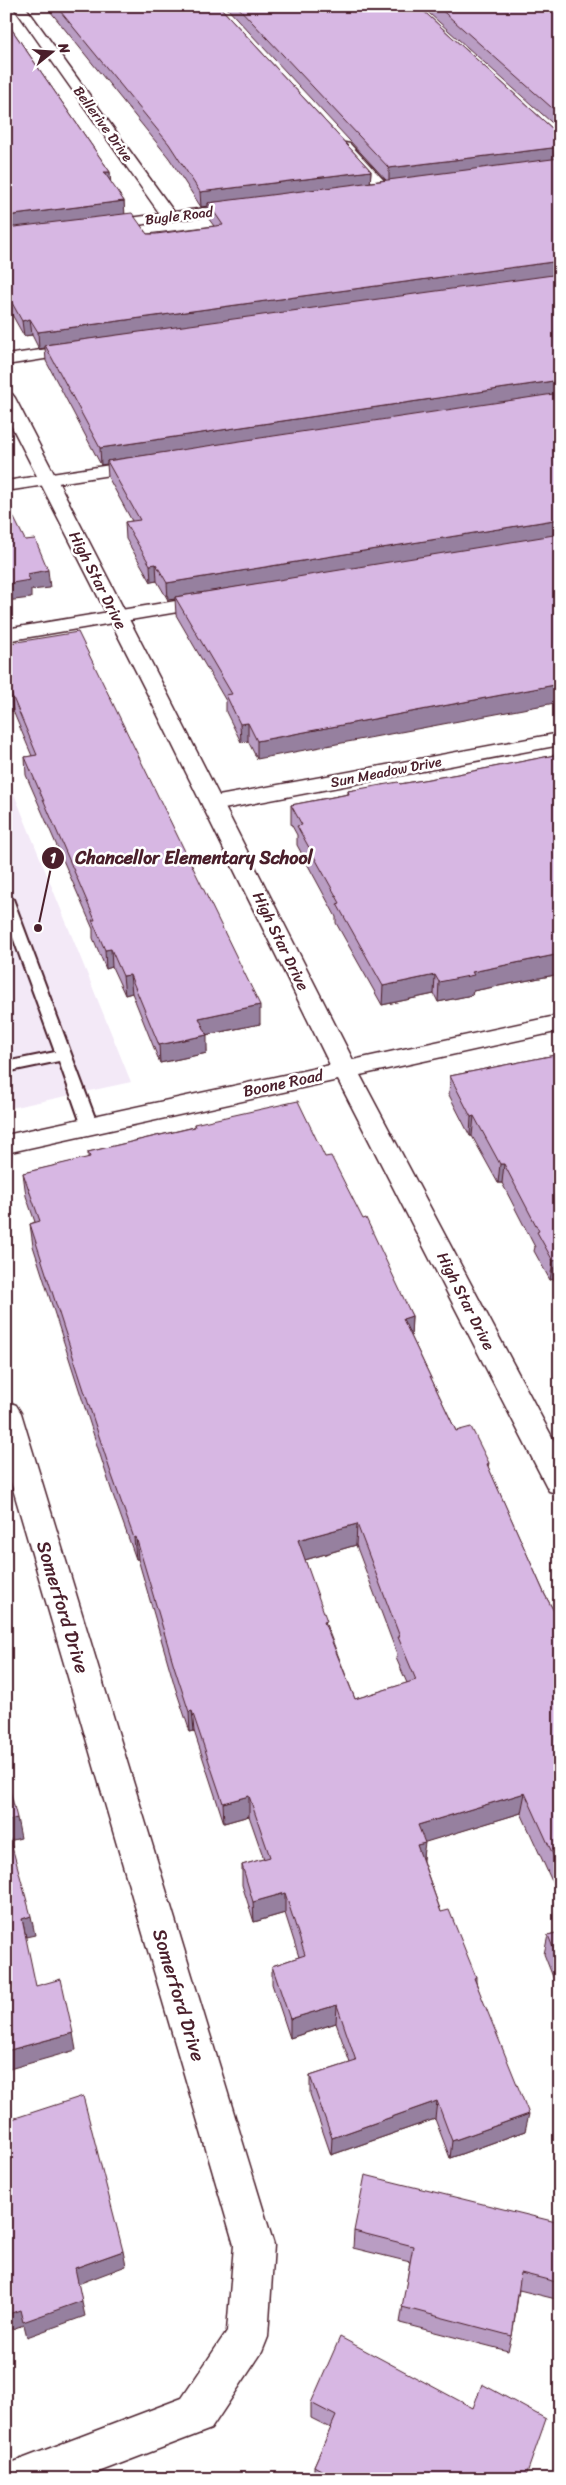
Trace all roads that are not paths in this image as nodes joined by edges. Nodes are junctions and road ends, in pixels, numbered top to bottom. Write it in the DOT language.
graph roads {
  1 [pos="19,6"];
  2 [pos="333,134"];
  3 [pos="404,188"];
  4 [pos="385,190"];
  5 [pos="365,192"];
  6 [pos="258,206"];
  7 [pos="170,217"];
  8 [pos="83,228"];
  9 [pos="95,348"];
  10 [pos="6,360"];
  11 [pos="6,398"];
  12 [pos="156,463"];
  13 [pos="47,479"];
  14 [pos="6,486"];
  15 [pos="235,597"];
  16 [pos="116,616"];
  17 [pos="6,635"];
  18 [pos="560,739"];
  19 [pos="213,804"];
  20 [pos="6,899"];
  21 [pos="560,1023"];
  22 [pos="64,1055"];
  23 [pos="6,1067"];
  24 [pos="345,1070"];
  25 [pos="90,1126"];
  26 [pos="6,1144"];
  27 [pos="6,1413"];
  28 [pos="560,1482"];
  29 [pos="33,2475"];
  1 -- 7 [label="street, Bellerive Drive"];
  2 -- 4 [label="street"];
  3 -- 4 [label="street"];
  4 -- 5 [label="street"];
  6 -- 7 [label="street, Bugle Road"];
  7 -- 8 [label="street, Bugle Road"];
  9 -- 10 [label="street"];
  11 -- 13 [label="street, High Star Drive"];
  12 -- 13 [label="street"];
  13 -- 14 [label="street"];
  13 -- 16 [label="street, High Star Drive"];
  15 -- 16 [label="street"];
  16 -- 17 [label="street"];
  16 -- 19 [label="street, High Star Drive"];
  18 -- 19 [label="street, Sun Meadow Drive"];
  19 -- 24 [label="street, High Star Drive"];
  20 -- 22 [label="lane"];
  21 -- 24 [label="street, Boone Road"];
  22 -- 23 [label="lane"];
  22 -- 25 [label="lane"];
  24 -- 25 [label="street, Boone Road"];
  24 -- 28 [label="street, High Star Drive"];
  25 -- 26 [label="street, Boone Road"];
  27 -- 29 [label="street, Somerford Drive"];
}
